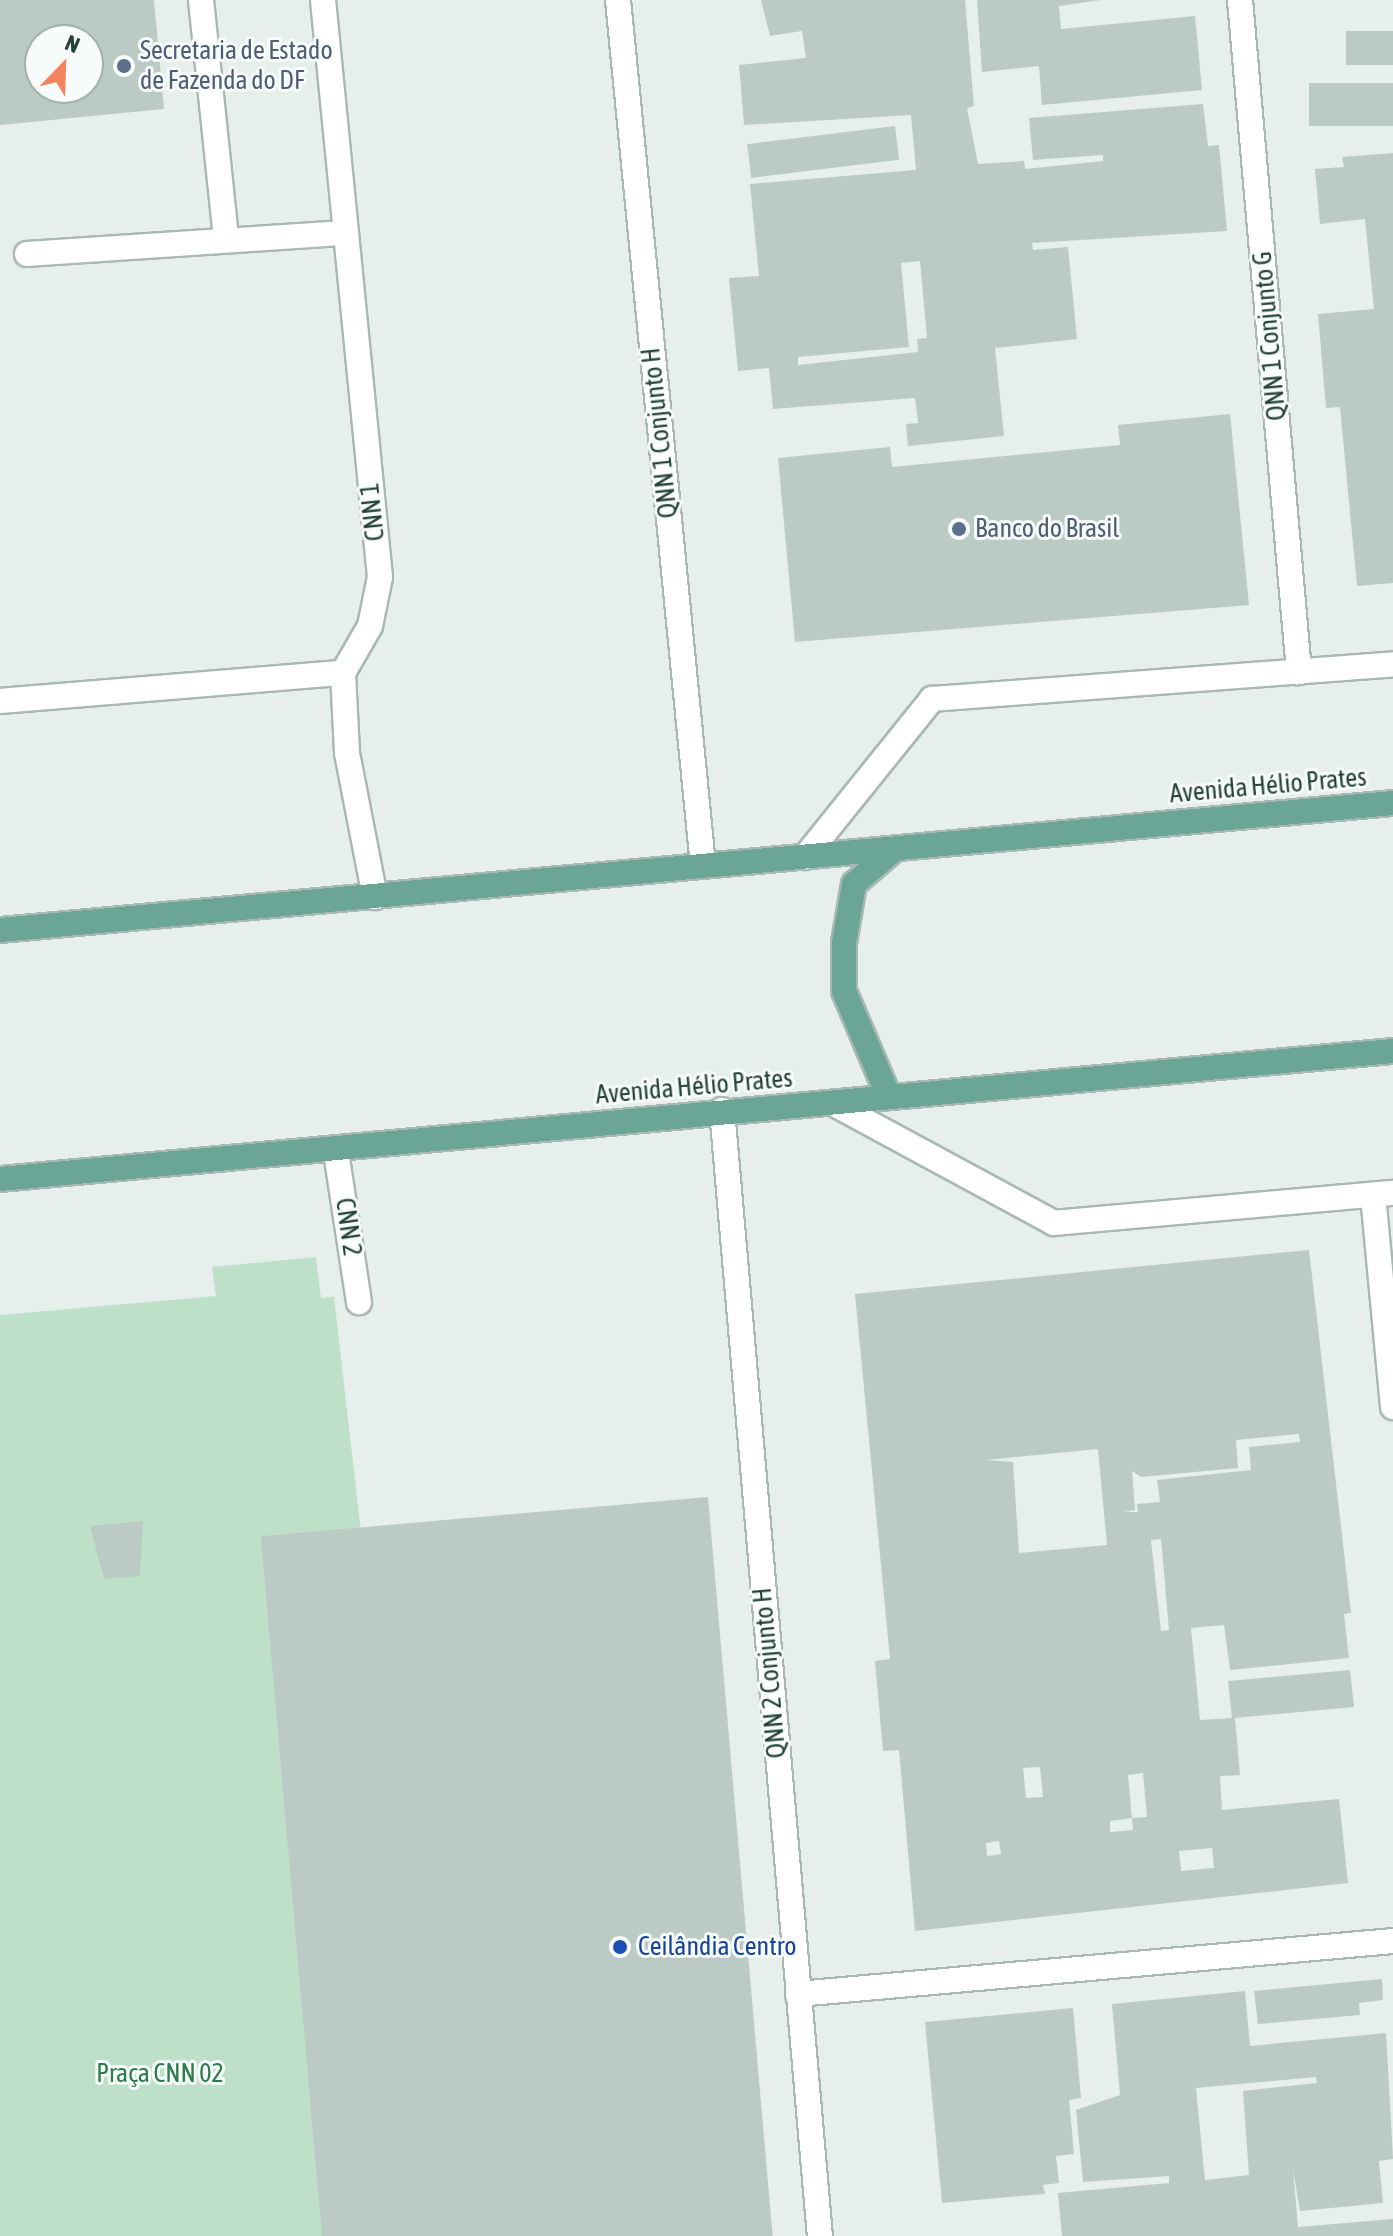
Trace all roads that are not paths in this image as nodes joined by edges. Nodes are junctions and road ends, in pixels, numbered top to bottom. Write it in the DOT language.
graph roads {
  1 [pos="201,0"];
  2 [pos="323,0"];
  3 [pos="618,0"];
  4 [pos="1240,0"];
  5 [pos="344,233"];
  6 [pos="226,238"];
  7 [pos="27,254"];
  8 [pos="1393,664"];
  9 [pos="1299,672"];
  10 [pos="343,673"];
  11 [pos="0,701"];
  12 [pos="1393,803"];
  13 [pos="896,848"];
  14 [pos="805,857"];
  15 [pos="703,866"];
  16 [pos="375,897"];
  17 [pos="0,930"];
  18 [pos="1393,1051"];
  19 [pos="889,1097"];
  20 [pos="834,1104"];
  21 [pos="722,1110"];
  22 [pos="336,1152"];
  23 [pos="0,1179"];
  24 [pos="1383,1194"];
  25 [pos="359,1302"];
  26 [pos="1393,1407"];
  27 [pos="1393,1941"];
  28 [pos="798,1994"];
  29 [pos="820,2236"];
  1 -- 6 [label="street"];
  2 -- 5 [label="street, CNN 1"];
  3 -- 15 [label="street, QNN 1 Conjunto H"];
  4 -- 9 [label="street, QNN 1 Conjunto G"];
  5 -- 6 [label="street"];
  5 -- 10 [label="street, CNN 1"];
  6 -- 7 [label="street"];
  8 -- 9 [label="street"];
  9 -- 14 [label="street"];
  10 -- 11 [label="street"];
  10 -- 16 [label="street"];
  12 -- 13 [label="main road, Avenida Hélio Prates"];
  13 -- 14 [label="main road, Avenida Hélio Prates"];
  13 -- 19 [label="main road"];
  14 -- 15 [label="main road, Avenida Hélio Prates"];
  15 -- 16 [label="main road, Avenida Hélio Prates"];
  16 -- 17 [label="main road, Avenida Hélio Prates"];
  18 -- 19 [label="main road, Avenida Hélio Prates"];
  19 -- 20 [label="main road, Avenida Hélio Prates"];
  20 -- 21 [label="main road, Avenida Hélio Prates"];
  20 -- 24 [label="street"];
  21 -- 22 [label="main road, Avenida Hélio Prates"];
  21 -- 28 [label="street, QNN 2 Conjunto H"];
  22 -- 23 [label="main road, Avenida Hélio Prates"];
  22 -- 25 [label="street, CNN 2"];
  24 -- 26 [label="street"];
  27 -- 28 [label="street"];
  28 -- 29 [label="street, QNN 2 Conjunto H"];
}
